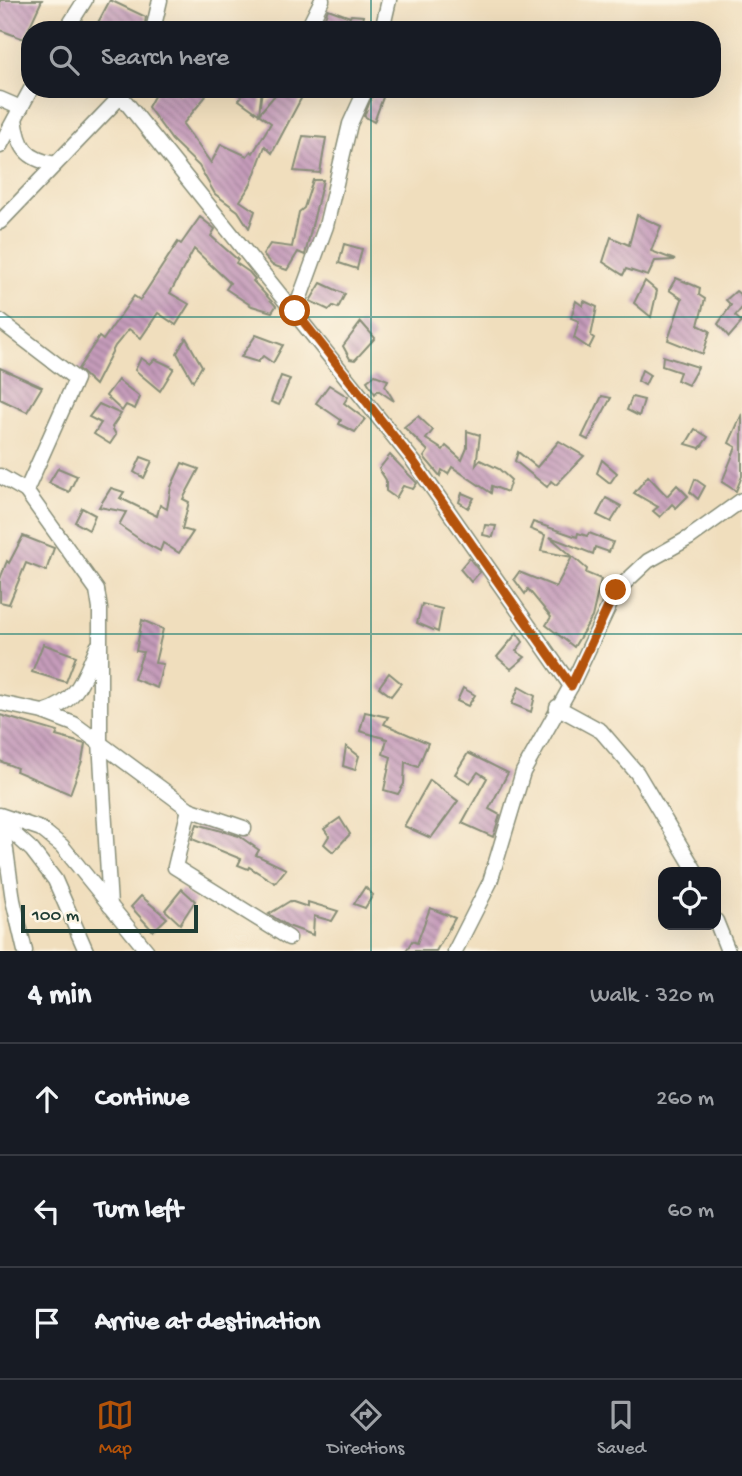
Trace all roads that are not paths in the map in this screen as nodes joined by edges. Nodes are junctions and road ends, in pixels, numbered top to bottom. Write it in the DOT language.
graph roads {
  1 [pos="85,0"];
  2 [pos="160,0"];
  3 [pos="322,0"];
  4 [pos="389,2"];
  5 [pos="72,21"];
  6 [pos="155,21"];
  7 [pos="312,21"];
  8 [pos="384,21"];
  9 [pos="27,98"];
  10 [pos="114,98"];
  11 [pos="126,98"];
  12 [pos="362,98"];
  13 [pos="0,99"];
  14 [pos="18,114"];
  15 [pos="0,146"];
  16 [pos="55,164"];
  17 [pos="0,222"];
  18 [pos="295,311"];
  19 [pos="0,321"];
  20 [pos="0,476"];
  21 [pos="26,491"];
  22 [pos="742,500"];
  23 [pos="100,639"];
  24 [pos="571,686"];
  25 [pos="0,703"];
  26 [pos="556,707"];
  27 [pos="43,712"];
  28 [pos="100,741"];
  29 [pos="189,809"];
  30 [pos="1,819"];
  31 [pos="244,828"];
  32 [pos="693,867"];
  33 [pos="110,906"];
  34 [pos="720,930"];
  35 [pos="289,938"];
  36 [pos="25,951"];
  37 [pos="86,951"];
  38 [pos="147,951"];
  39 [pos="455,951"];
  40 [pos="728,951"];
  1 -- 5 [label="street"];
  2 -- 6 [label="street"];
  3 -- 7 [label="street"];
  4 -- 8 [label="street"];
  9 -- 14 [label="street"];
  10 -- 16 [label="street"];
  11 -- 18 [label="street"];
  12 -- 18 [label="street"];
  13 -- 14 [label="street"];
  14 -- 15 [label="street"];
  14 -- 16 [label="street"];
  16 -- 17 [label="street"];
  18 -- 24 [label="street"];
  19 -- 21 [label="street"];
  20 -- 21 [label="street"];
  21 -- 23 [label="street"];
  22 -- 24 [label="street"];
  23 -- 27 [label="street"];
  23 -- 28 [label="street"];
  24 -- 26 [label="street"];
  25 -- 27 [label="street"];
  26 -- 32 [label="street"];
  26 -- 39 [label="street"];
  27 -- 28 [label="street"];
  28 -- 29 [label="street"];
  28 -- 33 [label="street"];
  29 -- 31 [label="street"];
  29 -- 35 [label="street"];
  30 -- 33 [label="street"];
  30 -- 36 [label="street"];
  30 -- 37 [label="street"];
  33 -- 38 [label="street"];
  34 -- 40 [label="street"];
}
